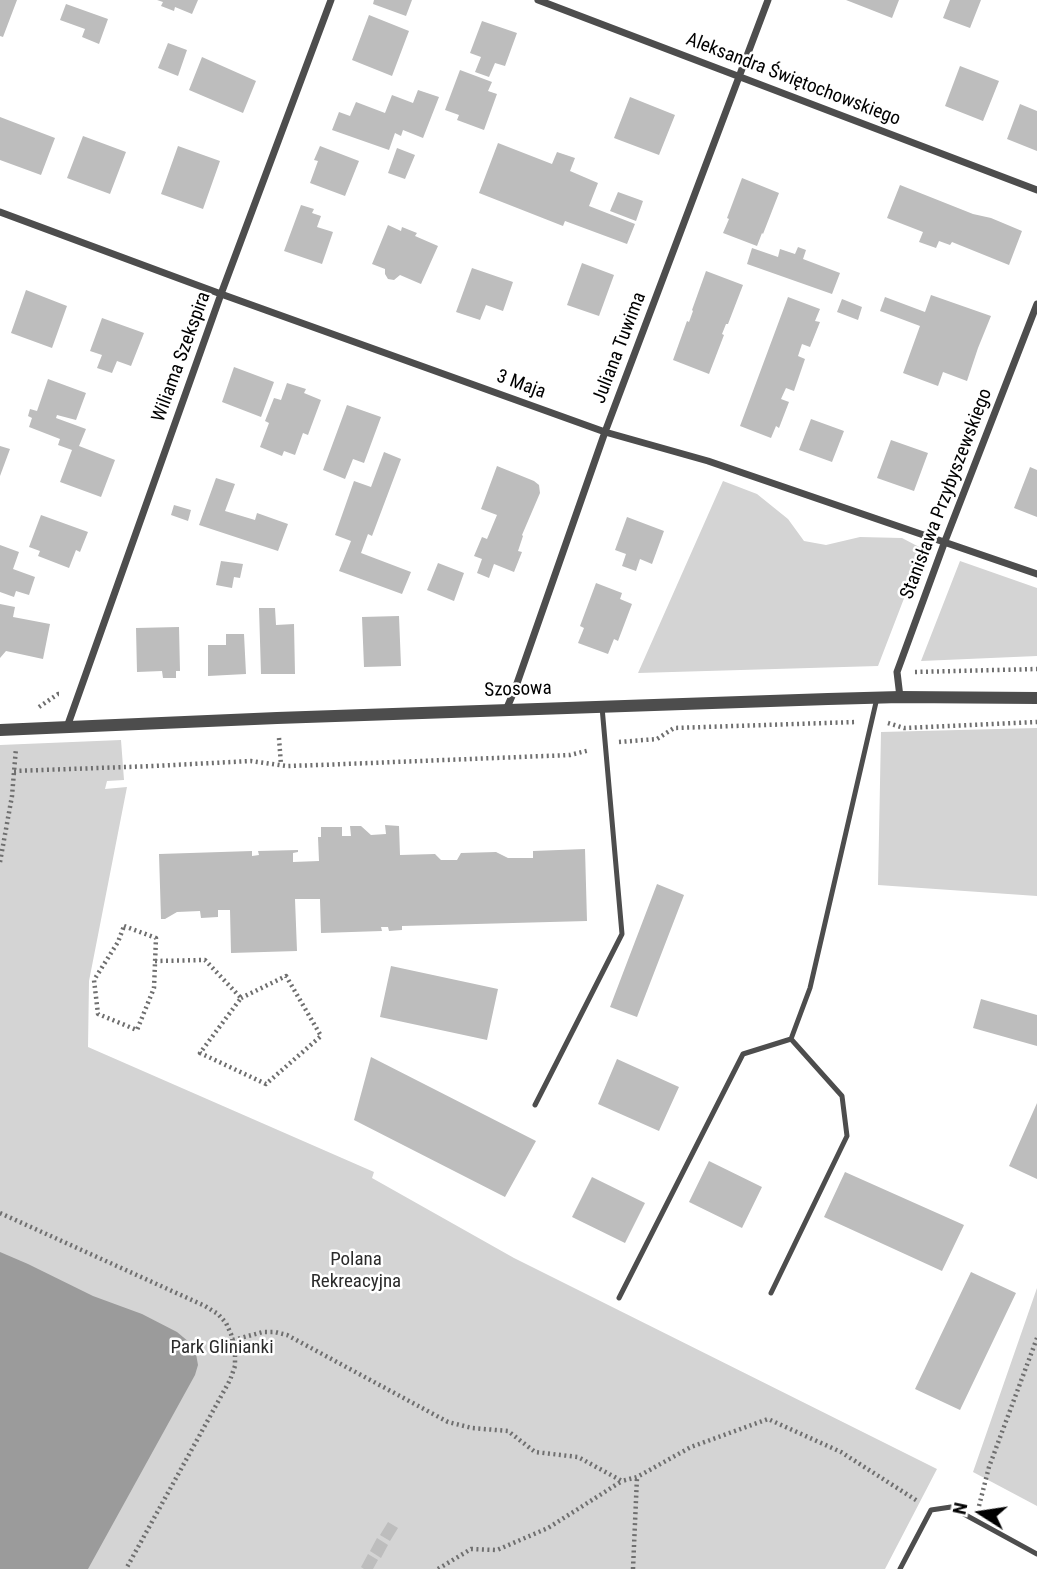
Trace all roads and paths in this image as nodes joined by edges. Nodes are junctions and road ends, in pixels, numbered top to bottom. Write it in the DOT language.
graph roads {
  1 [pos="331,0"];
  2 [pos="538,0"];
  3 [pos="768,0"];
  4 [pos="739,77"];
  5 [pos="1037,190"];
  6 [pos="0,212"];
  7 [pos="221,294"];
  8 [pos="1037,304"];
  9 [pos="605,432"];
  10 [pos="945,541"];
  11 [pos="1037,574"];
  12 [pos="1037,669"];
  13 [pos="897,672"];
  14 [pos="900,697"];
  15 [pos="877,698"];
  16 [pos="1037,698"];
  17 [pos="602,707"];
  18 [pos="506,710"];
  19 [pos="67,727"];
  20 [pos="674,728"];
  21 [pos="18,729"];
  22 [pos="0,730"];
  23 [pos="606,746"];
  24 [pos="15,771"];
  25 [pos="0,862"];
  26 [pos="155,961"];
  27 [pos="241,998"];
  28 [pos="791,1039"];
  29 [pos="535,1105"];
  30 [pos="0,1213"];
  31 [pos="771,1293"];
  32 [pos="619,1298"];
  33 [pos="1037,1338"];
  34 [pos="233,1340"];
  35 [pos="637,1477"];
  36 [pos="622,1481"];
  37 [pos="931,1510"];
  38 [pos="976,1521"];
  39 [pos="1037,1554"];
  40 [pos="126,1569"];
  41 [pos="438,1569"];
  42 [pos="633,1569"];
  43 [pos="900,1569"];
  1 -- 7 [label="street, Wiliama Szekspira"];
  2 -- 4 [label="street, Aleksandra Świętochowskiego"];
  3 -- 4 [label="street, Juliana Tuwima"];
  4 -- 5 [label="street, Aleksandra Świętochowskiego"];
  4 -- 9 [label="street, Juliana Tuwima"];
  6 -- 7 [label="street, 3 Maja"];
  7 -- 9 [label="street, 3 Maja"];
  7 -- 19 [label="street, Wiliama Szekspira"];
  8 -- 10 [label="street, Stanisława Przybyszewskiego"];
  9 -- 10 [label="street, 3 Maja"];
  9 -- 18 [label="street, Juliana Tuwima"];
  10 -- 11 [label="street, 3 Maja"];
  10 -- 13 [label="street, Stanisława Przybyszewskiego"];
  12 -- 13 [label="path"];
  13 -- 14 [label="street, Stanisława Przybyszewskiego"];
  14 -- 15 [label="street, Szosowa"];
  14 -- 16 [label="street, Szosowa"];
  15 -- 17 [label="street, Szosowa"];
  15 -- 28 [label="lane"];
  17 -- 18 [label="street, Szosowa"];
  17 -- 23 [label="lane"];
  18 -- 19 [label="street, Szosowa"];
  19 -- 21 [label="street, Szosowa"];
  20 -- 23 [label="path"];
  21 -- 22 [label="street, Szosowa"];
  21 -- 24 [label="path"];
  23 -- 24 [label="path"];
  23 -- 29 [label="lane"];
  24 -- 25 [label="path"];
  26 -- 26 [label="path"];
  26 -- 27 [label="path"];
  27 -- 27 [label="path"];
  28 -- 31 [label="lane"];
  28 -- 32 [label="lane"];
  30 -- 34 [label="path"];
  33 -- 38 [label="path"];
  34 -- 36 [label="path"];
  34 -- 40 [label="path"];
  35 -- 36 [label="path"];
  35 -- 37 [label="path"];
  35 -- 42 [label="path"];
  36 -- 41 [label="path"];
  37 -- 38 [label="lane"];
  37 -- 43 [label="lane"];
  38 -- 39 [label="lane"];
}
